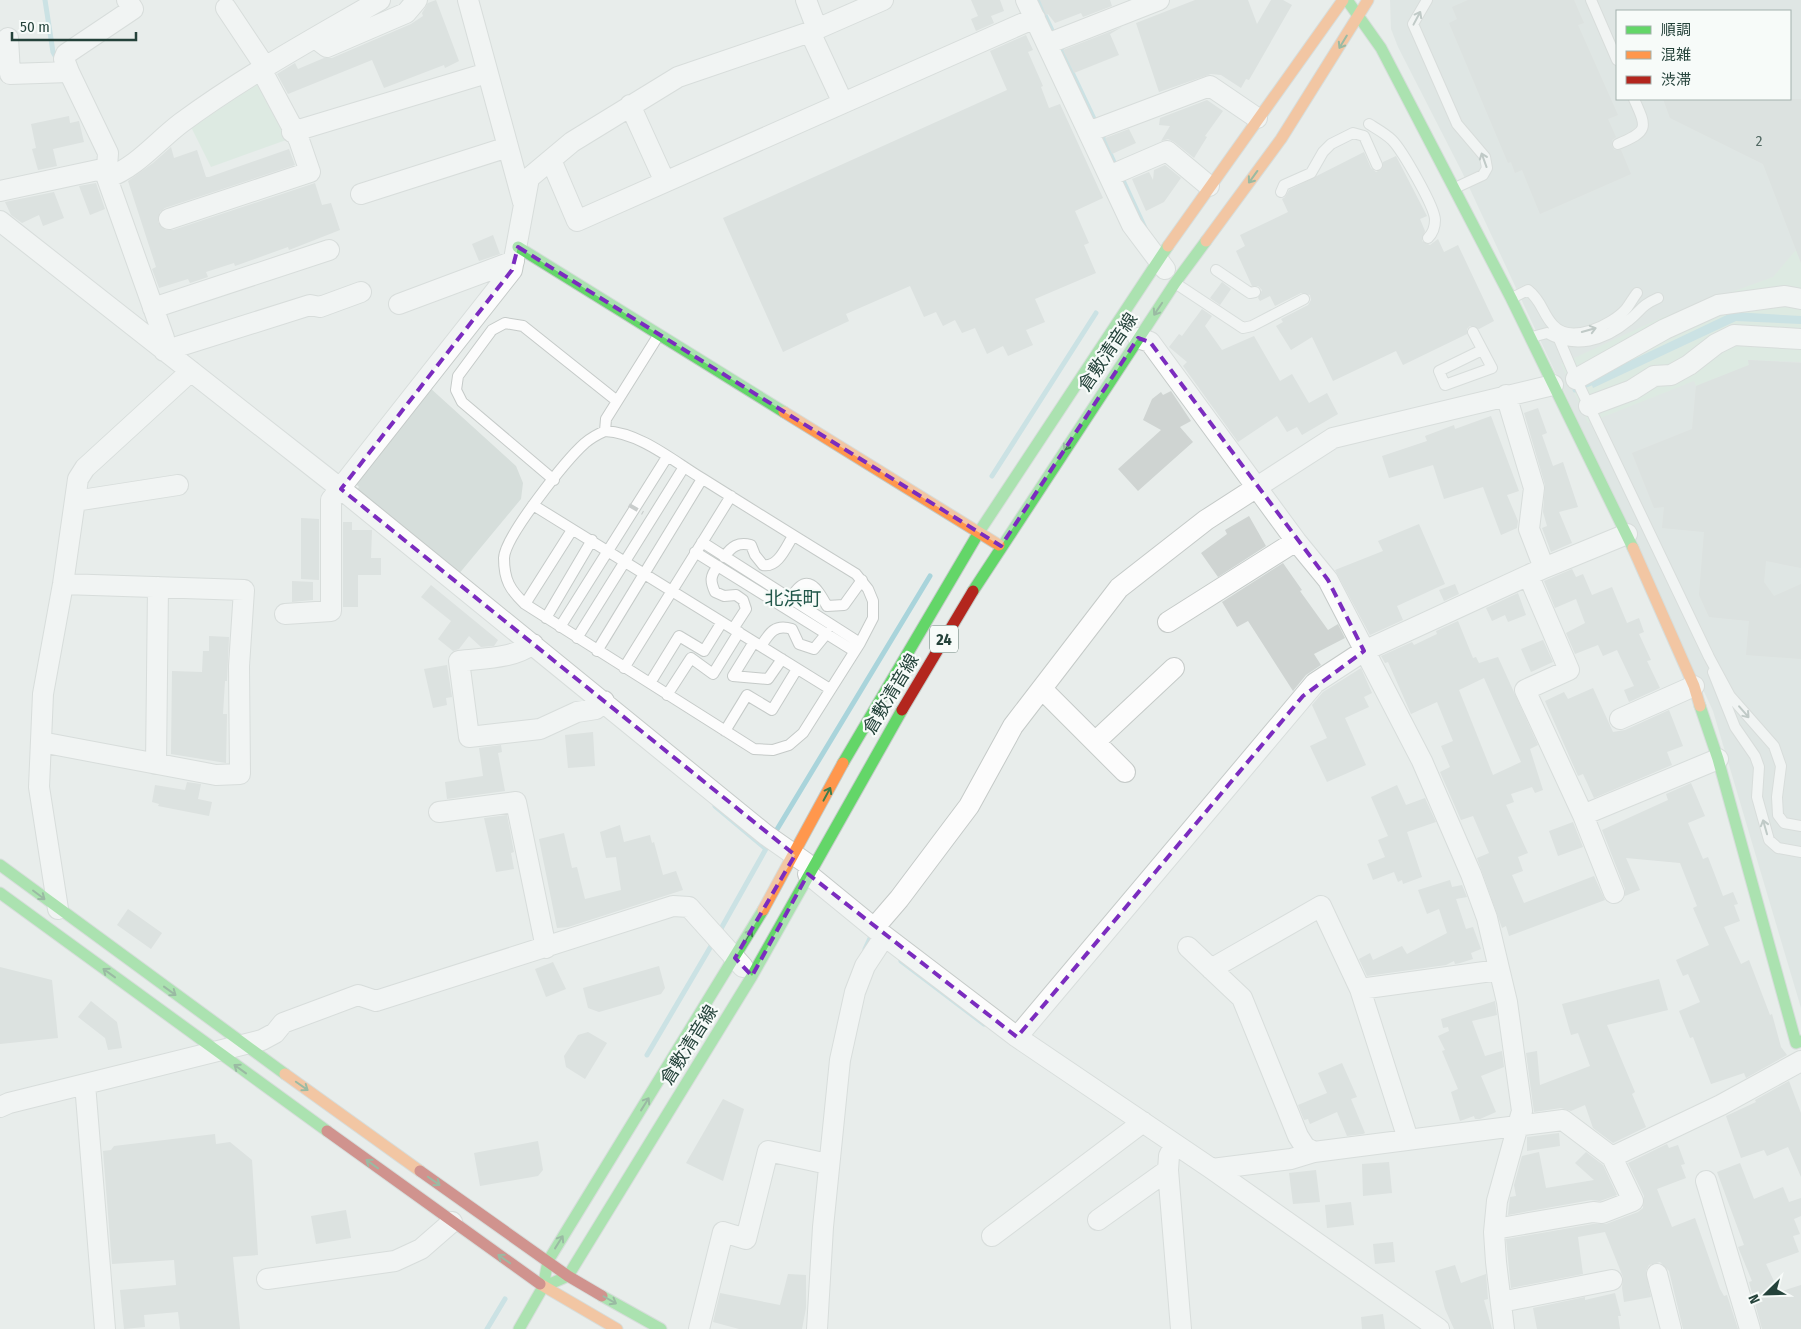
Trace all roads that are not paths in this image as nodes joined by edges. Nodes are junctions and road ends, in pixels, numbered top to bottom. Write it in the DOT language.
graph roads {
  1 [pos="380,0"];
  2 [pos="417,0"];
  3 [pos="468,0"];
  4 [pos="806,0"];
  5 [pos="883,0"];
  6 [pos="1026,0"];
  7 [pos="1160,0"];
  8 [pos="1345,0"];
  9 [pos="1368,0"];
  10 [pos="1428,0"];
  11 [pos="1591,0"];
  12 [pos="133,3"];
  13 [pos="226,8"];
  14 [pos="1359,16"];
  15 [pos="1034,18"];
  16 [pos="814,30"];
  17 [pos="8,38"];
  18 [pos="315,38"];
  19 [pos="1054,41"];
  20 [pos="1616,58"];
  21 [pos="264,69"];
  22 [pos="64,72"];
  23 [pos="487,73"];
  24 [pos="1634,100"];
  25 [pos="843,103"];
  26 [pos="630,106"];
  27 [pos="1257,118"];
  28 [pos="1370,124"];
  29 [pos="1095,129"];
  30 [pos="292,132"];
  31 [pos="1618,144"];
  32 [pos="508,147"];
  33 [pos="551,160"];
  34 [pos="1377,165"];
  35 [pos="107,173"];
  36 [pos="1116,174"];
  37 [pos="665,182"];
  38 [pos="1210,186"];
  39 [pos="1454,188"];
  40 [pos="0,190"];
  41 [pos="1281,192"];
  42 [pos="361,194"];
  43 [pos="524,206"];
  44 [pos="170,219"];
  45 [pos="1,223"];
  46 [pos="1428,238"];
  47 [pos="329,250"];
  48 [pos="516,254"];
  49 [pos="1167,269"];
  50 [pos="1216,270"];
  51 [pos="360,292"];
  52 [pos="1255,292"];
  53 [pos="1637,293"];
  54 [pos="1511,298"];
  55 [pos="1658,298"];
  56 [pos="1304,299"];
  57 [pos="1801,299"];
  58 [pos="399,304"];
  59 [pos="157,307"];
  60 [pos="1553,325"];
  61 [pos="1473,332"];
  62 [pos="658,335"];
  63 [pos="1138,338"];
  64 [pos="1530,338"];
  65 [pos="1558,339"];
  66 [pos="1801,339"];
  67 [pos="1482,350"];
  68 [pos="164,351"];
  69 [pos="190,371"];
  70 [pos="1553,385"];
  71 [pos="1583,393"];
  72 [pos="1506,395"];
  73 [pos="617,401"];
  74 [pos="605,431"];
  75 [pos="667,457"];
  76 [pos="684,467"];
  77 [pos="702,479"];
  78 [pos="554,480"];
  79 [pos="178,485"];
  80 [pos="1257,487"];
  81 [pos="337,493"];
  82 [pos="731,496"];
  83 [pos="75,501"];
  84 [pos="533,505"];
  85 [pos="572,530"];
  86 [pos="979,532"];
  87 [pos="1626,534"];
  88 [pos="793,536"];
  89 [pos="592,540"];
  90 [pos="1296,541"];
  91 [pos="702,542"];
  92 [pos="1001,546"];
  93 [pos="609,550"];
  94 [pos="696,552"];
  95 [pos="724,557"];
  96 [pos="624,561"];
  97 [pos="718,566"];
  98 [pos="1537,572"];
  99 [pos="645,574"];
  100 [pos="862,580"];
  101 [pos="62,584"];
  102 [pos="158,587"];
  103 [pos="672,590"];
  104 [pos="791,598"];
  105 [pos="525,604"];
  106 [pos="285,614"];
  107 [pos="546,618"];
  108 [pos="722,622"];
  109 [pos="1168,622"];
  110 [pos="560,627"];
  111 [pos="736,631"];
  112 [pos="827,633"];
  113 [pos="577,638"];
  114 [pos="758,644"];
  115 [pos="529,647"];
  116 [pos="857,647"];
  117 [pos="597,651"];
  118 [pos="1364,651"];
  119 [pos="1709,657"];
  120 [pos="782,659"];
  121 [pos="624,668"];
  122 [pos="1174,668"];
  123 [pos="797,669"];
  124 [pos="650,684"];
  125 [pos="1694,686"];
  126 [pos="1042,689"];
  127 [pos="830,690"];
  128 [pos="667,695"];
  129 [pos="600,705"];
  130 [pos="1620,719"];
  131 [pos="725,730"];
  132 [pos="41,742"];
  133 [pos="1095,742"];
  134 [pos="1718,759"];
  135 [pos="156,764"];
  136 [pos="1125,772"];
  137 [pos="439,812"];
  138 [pos="1583,815"];
  139 [pos="1801,826"];
  140 [pos="1801,852"];
  141 [pos="795,855"];
  142 [pos="0,865"];
  143 [pos="810,871"];
  144 [pos="0,892"];
  145 [pos="1614,893"];
  146 [pos="58,909"];
  147 [pos="879,939"];
  148 [pos="1188,947"];
  149 [pos="546,948"];
  150 [pos="735,958"];
  151 [pos="1211,969"];
  152 [pos="1499,970"];
  153 [pos="752,976"];
  154 [pos="1360,989"];
  155 [pos="1017,1037"];
  156 [pos="242,1044"];
  157 [pos="215,1051"];
  158 [pos="1800,1051"];
  159 [pos="85,1084"];
  160 [pos="0,1108"];
  161 [pos="1518,1124"];
  162 [pos="1137,1127"];
  163 [pos="1408,1139"];
  164 [pos="1314,1152"];
  165 [pos="1171,1155"];
  166 [pos="1612,1157"];
  167 [pos="828,1164"];
  168 [pos="1212,1169"];
  169 [pos="1706,1180"];
  170 [pos="1098,1220"];
  171 [pos="452,1222"];
  172 [pos="1495,1228"];
  173 [pos="992,1236"];
  174 [pos="548,1261"];
  175 [pos="1657,1274"];
  176 [pos="568,1276"];
  177 [pos="267,1279"];
  178 [pos="1612,1280"];
  179 [pos="544,1288"];
  180 [pos="1501,1302"];
  181 [pos="106,1329"];
  182 [pos="519,1329"];
  183 [pos="617,1329"];
  184 [pos="661,1329"];
  185 [pos="699,1329"];
  186 [pos="817,1329"];
  187 [pos="1180,1329"];
  188 [pos="1438,1329"];
  189 [pos="1504,1329"];
  190 [pos="1671,1329"];
  191 [pos="1750,1329"];
  1 -- 18 [label="street"];
  2 -- 18 [label="street"];
  3 -- 23 [label="street"];
  4 -- 16 [label="street"];
  5 -- 16 [label="street"];
  6 -- 15 [label="street"];
  7 -- 19 [label="street"];
  8 -- 14 [label="street"];
  8 -- 27 [label="street, 倉敷清音線 / 24"];
  9 -- 14 [label="street, 倉敷清音線 / 24"];
  39 -- 10 [label="lane, one-way"];
  11 -- 20 [label="lane"];
  12 -- 22 [label="street"];
  13 -- 21 [label="street"];
  14 -- 39 [label="street"];
  14 -- 49 [label="street, 倉敷清音線 / 24, one-way"];
  15 -- 19 [label="street"];
  15 -- 25 [label="street"];
  16 -- 25 [label="street"];
  16 -- 26 [label="street"];
  17 -- 22 [label="street"];
  18 -- 21 [label="street"];
  19 -- 29 [label="street"];
  21 -- 30 [label="street"];
  21 -- 35 [label="street"];
  22 -- 35 [label="street"];
  23 -- 30 [label="street"];
  23 -- 32 [label="street"];
  24 -- 31 [label="lane"];
  25 -- 37 [label="street"];
  26 -- 33 [label="street"];
  26 -- 37 [label="street"];
  27 -- 29 [label="street"];
  27 -- 38 [label="street, 倉敷清音線 / 24"];
  28 -- 46 [label="lane"];
  29 -- 36 [label="street"];
  30 -- 44 [label="street"];
  32 -- 42 [label="street"];
  32 -- 43 [label="street"];
  33 -- 37 [label="street"];
  33 -- 43 [label="street"];
  34 -- 41 [label="lane"];
  35 -- 40 [label="street"];
  35 -- 59 [label="street"];
  36 -- 38 [label="street"];
  36 -- 49 [label="street"];
  38 -- 49 [label="street, 倉敷清音線 / 24"];
  39 -- 54 [label="street"];
  43 -- 48 [label="street"];
  45 -- 68 [label="street"];
  47 -- 59 [label="street"];
  48 -- 58 [label="street"];
  48 -- 62 [label="street"];
  48 -- 81 [label="street"];
  49 -- 56 [label="lane"];
  49 -- 63 [label="street, 倉敷清音線 / 24, one-way"];
  49 -- 86 [label="street, 倉敷清音線 / 24"];
  50 -- 52 [label="lane"];
  51 -- 68 [label="street"];
  60 -- 53 [label="lane, one-way"];
  54 -- 60 [label="lane"];
  54 -- 64 [label="street"];
  55 -- 65 [label="lane"];
  57 -- 71 [label="street"];
  59 -- 68 [label="street"];
  60 -- 65 [label="lane"];
  61 -- 67 [label="lane"];
  62 -- 73 [label="lane"];
  62 -- 86 [label="street"];
  63 -- 80 [label="street"];
  63 -- 92 [label="street, 倉敷清音線 / 24, one-way"];
  64 -- 65 [label="lane"];
  64 -- 70 [label="street"];
  65 -- 71 [label="lane"];
  66 -- 71 [label="street"];
  67 -- 67 [label="lane"];
  68 -- 69 [label="street"];
  69 -- 81 [label="street"];
  69 -- 83 [label="street"];
  70 -- 72 [label="street"];
  70 -- 87 [label="street"];
  71 -- 119 [label="lane"];
  72 -- 80 [label="street"];
  72 -- 98 [label="street"];
  73 -- 74 [label="lane"];
  73 -- 78 [label="lane"];
  74 -- 75 [label="lane"];
  74 -- 78 [label="lane"];
  75 -- 76 [label="lane"];
  75 -- 93 [label="lane"];
  76 -- 77 [label="lane"];
  76 -- 96 [label="lane"];
  77 -- 82 [label="lane"];
  77 -- 99 [label="lane"];
  78 -- 84 [label="lane"];
  79 -- 83 [label="street"];
  80 -- 90 [label="street"];
  80 -- 126 [label="street"];
  81 -- 106 [label="street"];
  81 -- 115 [label="street"];
  82 -- 88 [label="lane"];
  82 -- 91 [label="lane"];
  83 -- 101 [label="street"];
  84 -- 85 [label="lane"];
  84 -- 105 [label="lane"];
  85 -- 89 [label="lane"];
  85 -- 105 [label="lane"];
  86 -- 92 [label="street"];
  141 -- 86 [label="street, 倉敷清音線 / 24, one-way"];
  87 -- 98 [label="street"];
  87 -- 125 [label="street"];
  88 -- 95 [label="lane"];
  88 -- 100 [label="lane"];
  89 -- 93 [label="lane"];
  89 -- 107 [label="lane"];
  90 -- 109 [label="street"];
  90 -- 118 [label="street"];
  91 -- 94 [label="lane"];
  91 -- 95 [label="lane"];
  92 -- 143 [label="street, 倉敷清音線 / 24"];
  93 -- 96 [label="lane"];
  93 -- 110 [label="lane"];
  94 -- 97 [label="lane"];
  94 -- 103 [label="lane"];
  95 -- 104 [label="lane"];
  96 -- 99 [label="lane"];
  96 -- 113 [label="lane"];
  97 -- 111 [label="lane"];
  97 -- 112 [label="lane"];
  98 -- 118 [label="street"];
  98 -- 138 [label="street"];
  99 -- 103 [label="lane"];
  99 -- 117 [label="lane"];
  100 -- 104 [label="lane"];
  100 -- 116 [label="lane"];
  101 -- 102 [label="street"];
  101 -- 132 [label="street"];
  102 -- 135 [label="street"];
  102 -- 135 [label="street"];
  103 -- 108 [label="lane"];
  103 -- 121 [label="lane"];
  104 -- 116 [label="lane"];
  105 -- 107 [label="lane"];
  107 -- 110 [label="lane"];
  108 -- 111 [label="lane"];
  108 -- 124 [label="lane"];
  110 -- 113 [label="lane"];
  111 -- 114 [label="lane"];
  111 -- 128 [label="lane"];
  112 -- 114 [label="lane"];
  112 -- 116 [label="lane"];
  113 -- 117 [label="lane"];
  114 -- 120 [label="lane"];
  114 -- 120 [label="lane"];
  115 -- 129 [label="street"];
  115 -- 129 [label="street"];
  116 -- 127 [label="lane"];
  117 -- 121 [label="lane"];
  118 -- 152 [label="street"];
  118 -- 155 [label="street"];
  119 -- 139 [label="lane, one-way"];
  140 -- 119 [label="lane, one-way"];
  120 -- 123 [label="lane"];
  121 -- 124 [label="lane"];
  122 -- 133 [label="street"];
  123 -- 127 [label="lane"];
  123 -- 131 [label="lane"];
  124 -- 128 [label="lane"];
  125 -- 130 [label="street"];
  125 -- 134 [label="street"];
  126 -- 133 [label="street"];
  126 -- 147 [label="street"];
  127 -- 131 [label="lane"];
  128 -- 131 [label="lane"];
  129 -- 141 [label="street"];
  132 -- 135 [label="street"];
  132 -- 146 [label="street"];
  133 -- 136 [label="street"];
  134 -- 138 [label="street"];
  134 -- 158 [label="street"];
  137 -- 149 [label="street"];
  138 -- 145 [label="street"];
  141 -- 143 [label="street"];
  150 -- 141 [label="street, 倉敷清音線 / 24, one-way"];
  142 -- 146 [label="street, one-way"];
  143 -- 147 [label="street"];
  143 -- 153 [label="street, 倉敷清音線 / 24"];
  157 -- 144 [label="street, one-way"];
  146 -- 156 [label="street, one-way"];
  147 -- 155 [label="street"];
  147 -- 167 [label="street"];
  148 -- 151 [label="street"];
  149 -- 150 [label="street"];
  149 -- 156 [label="street"];
  150 -- 153 [label="street"];
  174 -- 150 [label="street, 倉敷清音線 / 24, one-way"];
  151 -- 154 [label="street"];
  151 -- 164 [label="street"];
  152 -- 154 [label="street"];
  152 -- 161 [label="street"];
  153 -- 176 [label="street, 倉敷清音線 / 24"];
  154 -- 163 [label="street"];
  155 -- 162 [label="street"];
  156 -- 157 [label="street"];
  156 -- 174 [label="street, one-way"];
  157 -- 159 [label="street"];
  171 -- 157 [label="street, one-way"];
  158 -- 166 [label="street"];
  159 -- 160 [label="street"];
  159 -- 181 [label="street"];
  161 -- 163 [label="street"];
  161 -- 166 [label="street"];
  161 -- 172 [label="street"];
  162 -- 165 [label="street"];
  162 -- 173 [label="street"];
  163 -- 164 [label="street"];
  164 -- 168 [label="street"];
  165 -- 168 [label="street"];
  165 -- 170 [label="street"];
  165 -- 187 [label="street"];
  166 -- 172 [label="street"];
  167 -- 185 [label="street"];
  167 -- 186 [label="street"];
  168 -- 188 [label="street"];
  169 -- 191 [label="street"];
  171 -- 177 [label="street"];
  179 -- 171 [label="street, one-way"];
  172 -- 180 [label="street"];
  174 -- 176 [label="street"];
  174 -- 179 [label="street, 倉敷清音線 / 24"];
  175 -- 190 [label="street"];
  176 -- 179 [label="street"];
  176 -- 184 [label="street, one-way"];
  178 -- 180 [label="street"];
  179 -- 182 [label="street, 倉敷清音線 / 24"];
  179 -- 183 [label="street"];
  180 -- 189 [label="street"];
}
